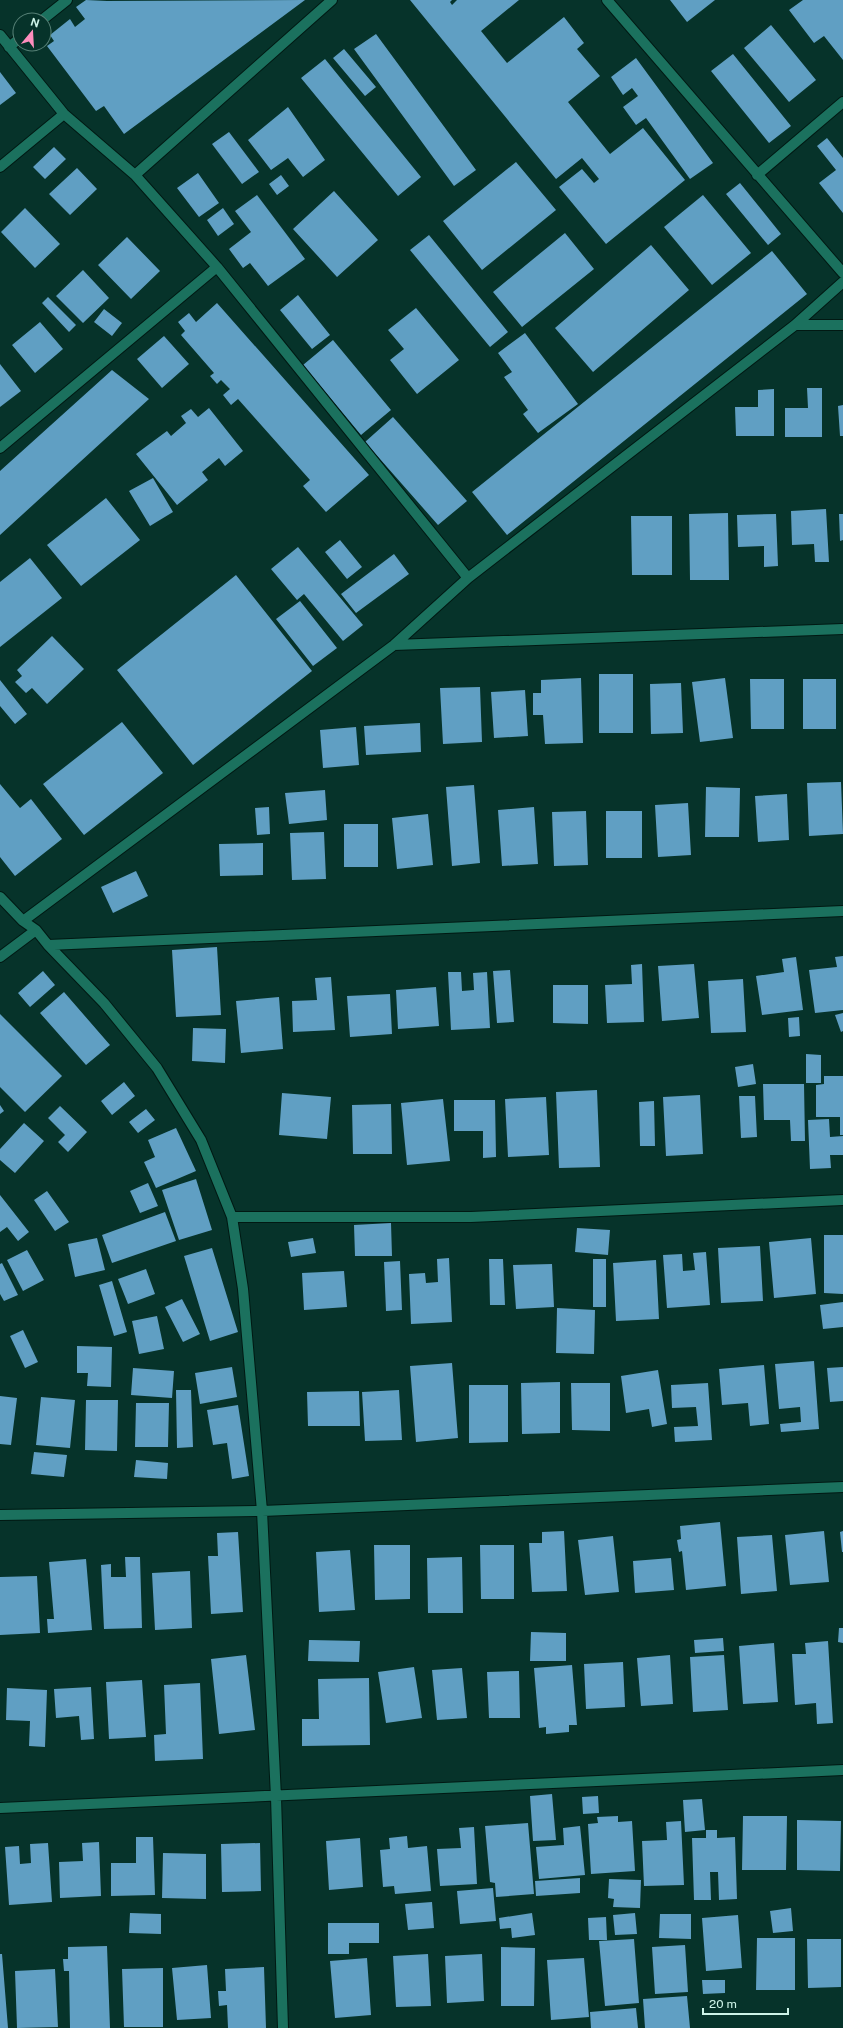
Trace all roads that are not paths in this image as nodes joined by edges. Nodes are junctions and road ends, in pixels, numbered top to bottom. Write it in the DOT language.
graph roads {
  1 [pos="67,0"];
  2 [pos="332,0"];
  3 [pos="607,0"];
  4 [pos="52,12"];
  5 [pos="0,35"];
  6 [pos="12,45"];
  7 [pos="9,47"];
  8 [pos="843,102"];
  9 [pos="64,114"];
  10 [pos="0,166"];
  11 [pos="135,175"];
  12 [pos="757,175"];
  13 [pos="217,267"];
  14 [pos="843,273"];
  15 [pos="843,282"];
  16 [pos="794,325"];
  17 [pos="843,325"];
  18 [pos="0,448"];
  19 [pos="468,578"];
  20 [pos="843,630"];
  21 [pos="394,645"];
  22 [pos="0,897"];
  23 [pos="843,911"];
  24 [pos="23,921"];
  25 [pos="36,930"];
  26 [pos="48,945"];
  27 [pos="0,957"];
  28 [pos="843,1200"];
  29 [pos="232,1217"];
  30 [pos="843,1487"];
  31 [pos="262,1511"];
  32 [pos="0,1515"];
  33 [pos="843,1770"];
  34 [pos="276,1797"];
  35 [pos="0,1808"];
  36 [pos="283,2028"];
  1 -- 4 [label="street"];
  2 -- 11 [label="street"];
  3 -- 12 [label="street"];
  5 -- 7 [label="street"];
  6 -- 7 [label="street"];
  7 -- 9 [label="street"];
  8 -- 12 [label="street"];
  9 -- 10 [label="street"];
  9 -- 11 [label="street"];
  11 -- 13 [label="street"];
  12 -- 14 [label="street"];
  13 -- 18 [label="street"];
  13 -- 19 [label="street"];
  15 -- 16 [label="street"];
  16 -- 17 [label="street"];
  16 -- 19 [label="street"];
  19 -- 21 [label="street"];
  20 -- 21 [label="street"];
  21 -- 24 [label="street"];
  22 -- 24 [label="street"];
  23 -- 26 [label="street"];
  24 -- 25 [label="street"];
  25 -- 26 [label="street"];
  25 -- 27 [label="street"];
  26 -- 29 [label="street"];
  28 -- 29 [label="street"];
  29 -- 31 [label="street"];
  30 -- 31 [label="street"];
  31 -- 32 [label="street"];
  31 -- 34 [label="street"];
  33 -- 34 [label="street"];
  34 -- 35 [label="street"];
  34 -- 36 [label="street"];
}
